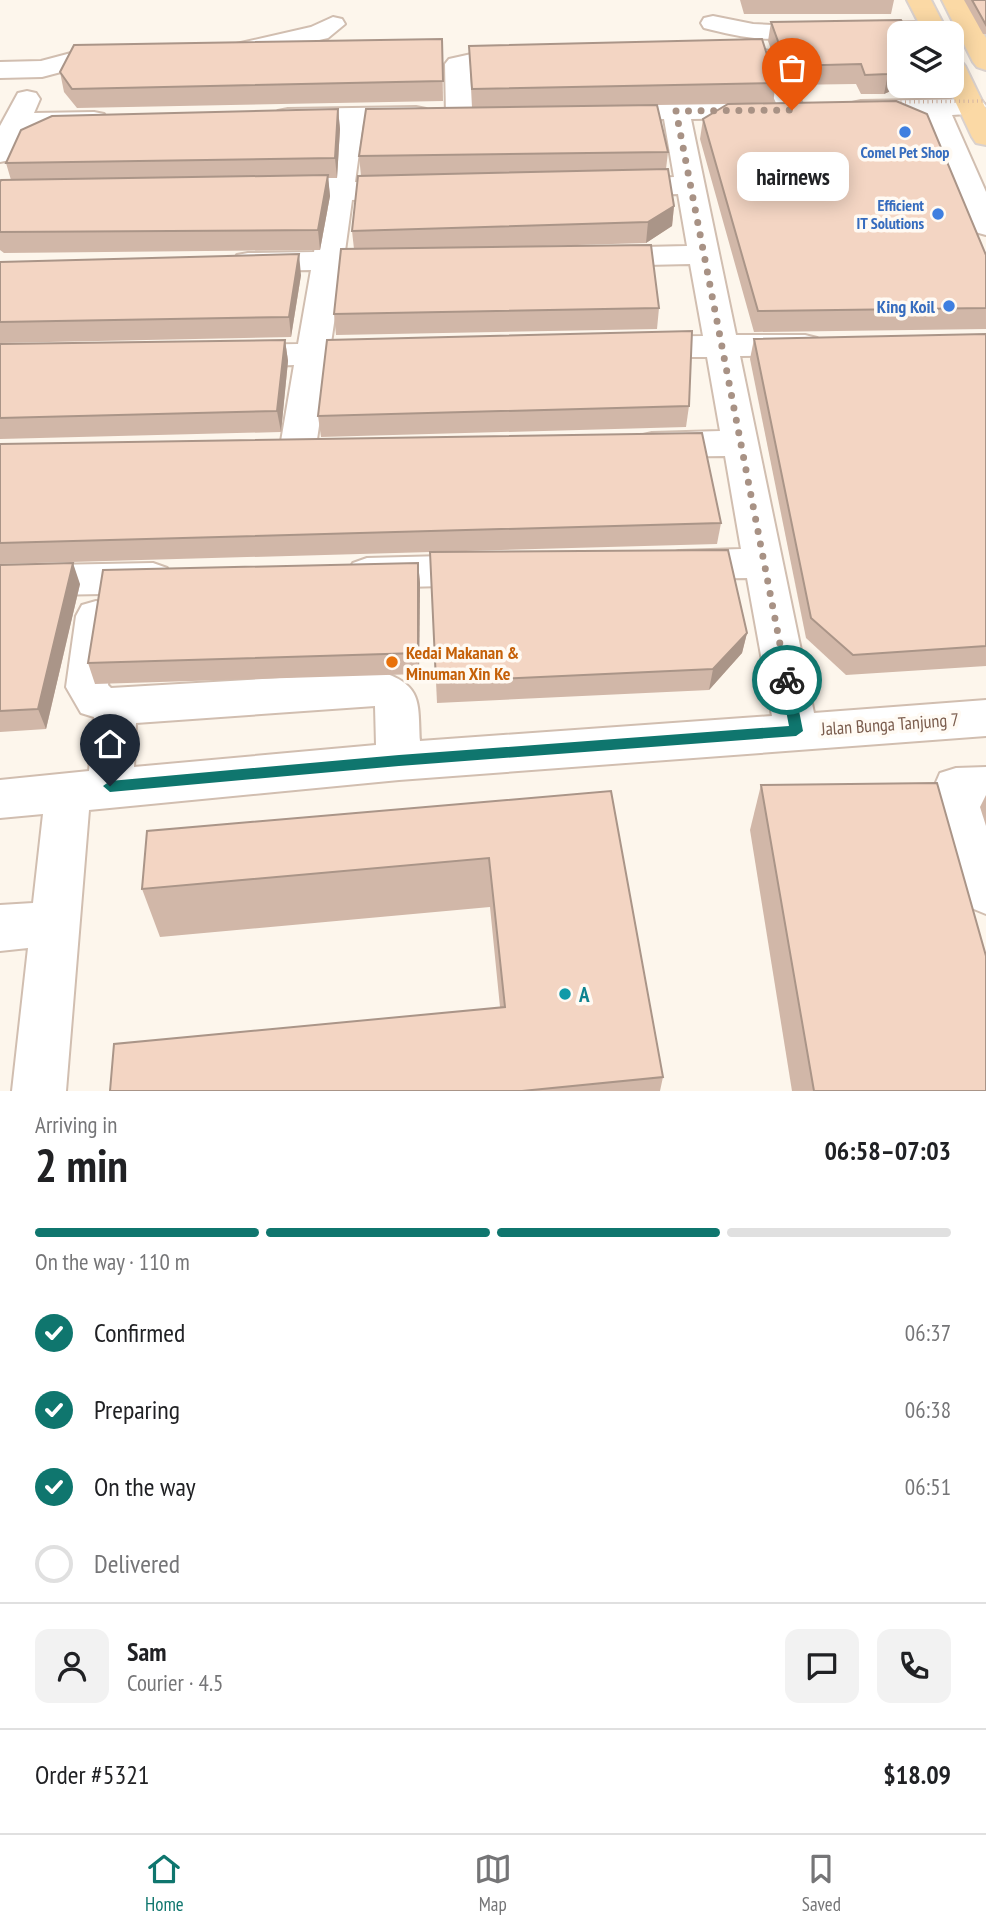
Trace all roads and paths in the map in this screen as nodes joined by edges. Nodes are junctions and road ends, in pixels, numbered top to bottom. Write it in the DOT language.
graph roads {
  1 [pos="919,0"];
  2 [pos="954,0"];
  3 [pos="929,21"];
  4 [pos="713,23"];
  5 [pos="333,24"];
  6 [pos="806,31"];
  7 [pos="833,31"];
  8 [pos="887,31"];
  9 [pos="206,54"];
  10 [pos="984,54"];
  11 [pos="694,55"];
  12 [pos="146,57"];
  13 [pos="544,59"];
  14 [pos="42,69"];
  15 [pos="0,70"];
  16 [pos="964,83"];
  17 [pos="891,102"];
  18 [pos="979,104"];
  19 [pos="935,107"];
  20 [pos="814,109"];
  21 [pos="676,111"];
  22 [pos="582,113"];
  23 [pos="487,114"];
  24 [pos="460,115"];
  25 [pos="351,116"];
  26 [pos="267,118"];
  27 [pos="114,120"];
  28 [pos="16,121"];
  29 [pos="986,136"];
  30 [pos="0,154"];
  31 [pos="691,186"];
  32 [pos="596,187"];
  33 [pos="433,190"];
  34 [pos="338,191"];
  35 [pos="244,193"];
  36 [pos="986,226"];
  37 [pos="704,255"];
  38 [pos="579,257"];
  39 [pos="425,259"];
  40 [pos="328,261"];
  41 [pos="218,262"];
  42 [pos="722,345"];
  43 [pos="833,345"];
  44 [pos="613,348"];
  45 [pos="408,352"];
  46 [pos="313,354"];
  47 [pos="204,357"];
  48 [pos="741,443"];
  49 [pos="616,446"];
  50 [pos="298,453"];
  51 [pos="764,563"];
  52 [pos="640,566"];
  53 [pos="515,569"];
  54 [pos="336,573"];
  55 [pos="184,577"];
  56 [pos="101,579"];
  57 [pos="0,581"];
  58 [pos="116,707"];
  59 [pos="986,718"];
  60 [pos="796,731"];
  61 [pos="399,761"];
  62 [pos="986,786"];
  63 [pos="89,790"];
  64 [pos="0,799"];
  65 [pos="986,892"];
  66 [pos="55,923"];
  67 [pos="0,928"];
  68 [pos="39,1091"];
  1 -- 3 [label="main road"];
  2 -- 10 [label="main road"];
  4 -- 6 [label="street"];
  5 -- 9 [label="street"];
  7 -- 8 [label="street"];
  11 -- 20 [label="street"];
  12 -- 14 [label="street"];
  13 -- 24 [label="street"];
  14 -- 15 [label="street"];
  14 -- 28 [label="street"];
  16 -- 18 [label="main road"];
  17 -- 18 [label="path, bridge"];
  18 -- 19 [label="street"];
  18 -- 29 [label="main road"];
  19 -- 20 [label="street"];
  19 -- 36 [label="street"];
  20 -- 21 [label="street"];
  21 -- 22 [label="street"];
  21 -- 31 [label="street"];
  23 -- 24 [label="street"];
  24 -- 25 [label="street"];
  25 -- 26 [label="street"];
  25 -- 34 [label="street"];
  27 -- 28 [label="street"];
  28 -- 30 [label="street"];
  31 -- 32 [label="street"];
  31 -- 37 [label="street"];
  33 -- 34 [label="street"];
  34 -- 35 [label="street"];
  34 -- 40 [label="street"];
  37 -- 38 [label="street"];
  37 -- 42 [label="street"];
  39 -- 40 [label="street"];
  40 -- 41 [label="street"];
  40 -- 46 [label="street"];
  42 -- 43 [label="street"];
  42 -- 44 [label="street"];
  42 -- 48 [label="street"];
  45 -- 46 [label="street"];
  46 -- 47 [label="street"];
  46 -- 50 [label="street"];
  48 -- 49 [label="street"];
  48 -- 51 [label="street"];
  51 -- 52 [label="street"];
  51 -- 60 [label="street"];
  53 -- 54 [label="street"];
  55 -- 56 [label="street"];
  56 -- 57 [label="street"];
  56 -- 58 [label="street"];
  58 -- 61 [label="street"];
  58 -- 63 [label="street"];
  59 -- 60 [label="street, Jalan Bunga Tanjung 7"];
  60 -- 61 [label="street, Jalan Bunga Tanjung 7"];
  61 -- 63 [label="street, Jalan Bunga Tanjung 7"];
  62 -- 65 [label="street"];
  63 -- 64 [label="street, Jalan Bunga Tanjung 7"];
  63 -- 66 [label="street"];
  66 -- 67 [label="street"];
  66 -- 68 [label="street"];
}
